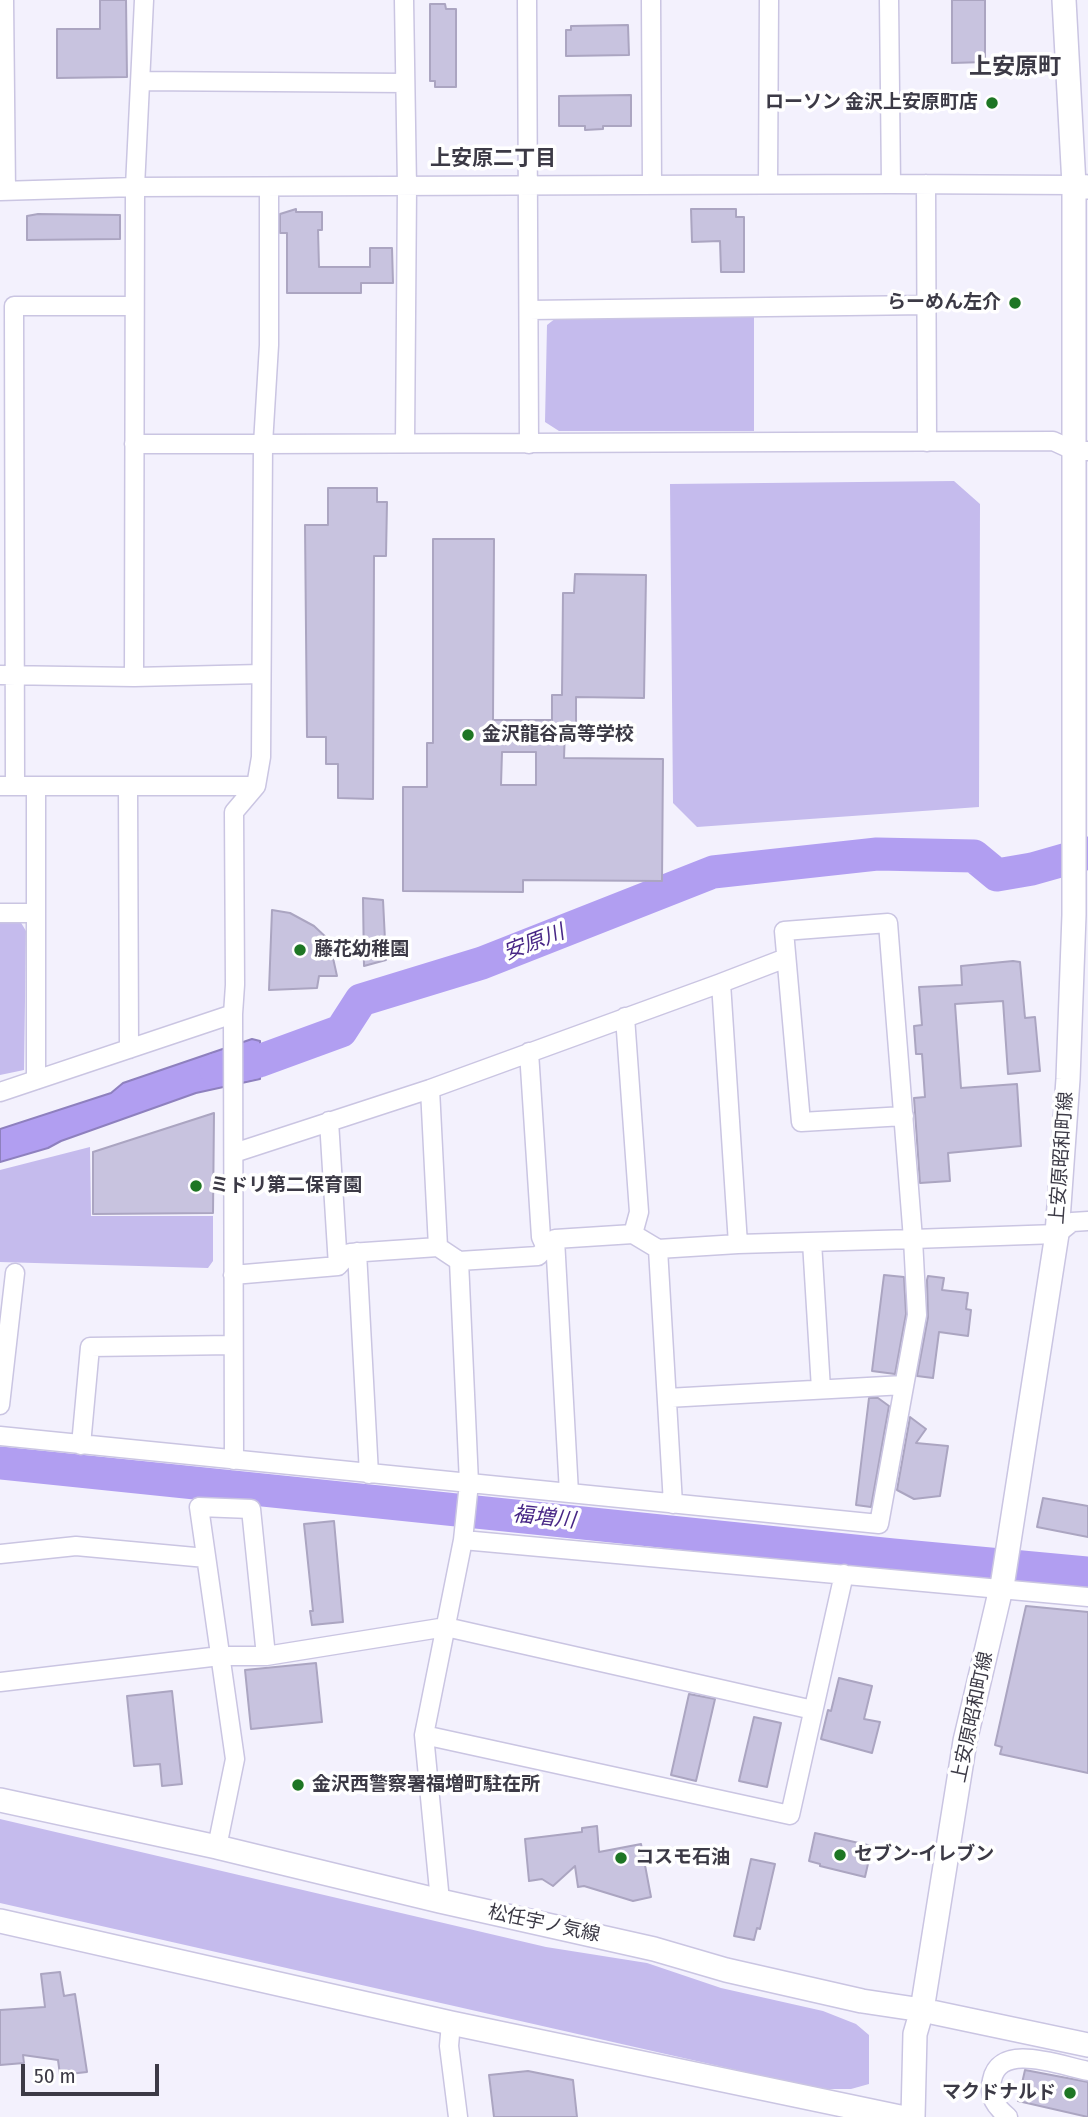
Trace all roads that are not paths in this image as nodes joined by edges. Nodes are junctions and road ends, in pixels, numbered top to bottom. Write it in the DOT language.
graph roads {
  1 [pos="4,0"];
  2 [pos="144,0"];
  3 [pos="404,0"];
  4 [pos="527,0"];
  5 [pos="651,0"];
  6 [pos="769,0"];
  7 [pos="889,0"];
  8 [pos="1064,0"];
  9 [pos="140,80"];
  10 [pos="405,83"];
  11 [pos="768,184"];
  12 [pos="891,184"];
  13 [pos="926,184"];
  14 [pos="652,185"];
  15 [pos="528,186"];
  16 [pos="1081,186"];
  17 [pos="135,187"];
  18 [pos="407,187"];
  19 [pos="269,188"];
  20 [pos="3,191"];
  21 [pos="927,305"];
  22 [pos="7,306"];
  23 [pos="134,306"];
  24 [pos="529,310"];
  25 [pos="928,442"];
  26 [pos="405,443"];
  27 [pos="134,444"];
  28 [pos="263,444"];
  29 [pos="529,444"];
  30 [pos="1082,451"];
  31 [pos="261,674"];
  32 [pos="7,675"];
  33 [pos="134,677"];
  34 [pos="7,786"];
  35 [pos="36,786"];
  36 [pos="128,786"];
  37 [pos="256,786"];
  38 [pos="1081,912"];
  39 [pos="0,913"];
  40 [pos="36,913"];
  41 [pos="786,958"];
  42 [pos="721,983"];
  43 [pos="625,1017"];
  44 [pos="233,1022"];
  45 [pos="129,1049"];
  46 [pos="529,1052"];
  47 [pos="36,1080"];
  48 [pos="430,1089"];
  49 [pos="0,1092"];
  50 [pos="904,1116"];
  51 [pos="329,1121"];
  52 [pos="234,1153"];
  53 [pos="1088,1221"];
  54 [pos="634,1234"];
  55 [pos="1057,1234"];
  56 [pos="914,1239"];
  57 [pos="812,1242"];
  58 [pos="550,1243"];
  59 [pos="738,1244"];
  60 [pos="438,1247"];
  61 [pos="659,1249"];
  62 [pos="357,1252"];
  63 [pos="459,1261"];
  64 [pos="338,1266"];
  65 [pos="15,1273"];
  66 [pos="233,1275"];
  67 [pos="4,1339"];
  68 [pos="233,1345"];
  69 [pos="904,1384"];
  70 [pos="821,1389"];
  71 [pos="667,1398"];
  72 [pos="0,1405"];
  73 [pos="0,1436"];
  74 [pos="81,1445"];
  75 [pos="234,1460"];
  76 [pos="369,1474"];
  77 [pos="468,1490"];
  78 [pos="569,1493"];
  79 [pos="673,1504"];
  80 [pos="464,1534"];
  81 [pos="0,1554"];
  82 [pos="206,1558"];
  83 [pos="844,1574"];
  84 [pos="1002,1584"];
  85 [pos="1088,1597"];
  86 [pos="446,1627"];
  87 [pos="220,1656"];
  88 [pos="266,1656"];
  89 [pos="0,1682"];
  90 [pos="813,1710"];
  91 [pos="424,1735"];
  92 [pos="0,1800"];
  93 [pos="217,1847"];
  94 [pos="440,1901"];
  95 [pos="0,1921"];
  96 [pos="922,2010"];
  97 [pos="451,2023"];
  98 [pos="1088,2045"];
  99 [pos="1088,2071"];
  100 [pos="458,2117"];
  101 [pos="900,2117"];
  102 [pos="913,2117"];
  103 [pos="1008,2117"];
  1 -- 20 [label="street"];
  2 -- 9 [label="street"];
  3 -- 10 [label="street"];
  4 -- 15 [label="street"];
  5 -- 14 [label="street"];
  6 -- 11 [label="street"];
  7 -- 12 [label="street"];
  8 -- 16 [label="main road, 上安原昭和町線"];
  9 -- 10 [label="street"];
  9 -- 17 [label="street"];
  10 -- 18 [label="street"];
  11 -- 12 [label="street"];
  11 -- 14 [label="street"];
  12 -- 13 [label="street"];
  13 -- 16 [label="street"];
  13 -- 21 [label="street"];
  14 -- 15 [label="street"];
  15 -- 18 [label="street"];
  15 -- 24 [label="street"];
  16 -- 30 [label="main road, 上安原昭和町線"];
  17 -- 19 [label="street"];
  17 -- 20 [label="street"];
  17 -- 23 [label="street"];
  18 -- 19 [label="street"];
  18 -- 26 [label="street"];
  19 -- 28 [label="street"];
  21 -- 24 [label="street"];
  21 -- 25 [label="street"];
  22 -- 23 [label="street"];
  22 -- 32 [label="street"];
  23 -- 27 [label="street"];
  24 -- 29 [label="street"];
  25 -- 29 [label="street"];
  25 -- 30 [label="street"];
  26 -- 28 [label="street"];
  26 -- 29 [label="street"];
  27 -- 28 [label="street"];
  27 -- 33 [label="street"];
  28 -- 31 [label="street"];
  30 -- 38 [label="main road, 上安原昭和町線"];
  31 -- 33 [label="street"];
  31 -- 37 [label="street"];
  32 -- 33 [label="street"];
  32 -- 34 [label="street"];
  34 -- 35 [label="street"];
  35 -- 36 [label="street"];
  35 -- 40 [label="street"];
  36 -- 37 [label="street"];
  36 -- 45 [label="street"];
  37 -- 44 [label="street"];
  38 -- 55 [label="main road, 上安原昭和町線"];
  39 -- 40 [label="street"];
  40 -- 47 [label="street"];
  41 -- 42 [label="street"];
  41 -- 50 [label="street"];
  41 -- 50 [label="street"];
  42 -- 43 [label="street"];
  42 -- 59 [label="street"];
  43 -- 46 [label="street"];
  43 -- 54 [label="street"];
  44 -- 45 [label="street"];
  44 -- 52 [label="street"];
  45 -- 47 [label="street"];
  46 -- 48 [label="street"];
  46 -- 58 [label="street"];
  47 -- 49 [label="street"];
  48 -- 51 [label="street"];
  48 -- 60 [label="street"];
  50 -- 56 [label="street"];
  51 -- 52 [label="street"];
  51 -- 64 [label="street"];
  52 -- 66 [label="street"];
  53 -- 55 [label="street"];
  54 -- 58 [label="street"];
  54 -- 61 [label="street"];
  55 -- 56 [label="street"];
  55 -- 84 [label="main road, 上安原昭和町線"];
  56 -- 57 [label="street"];
  56 -- 69 [label="street"];
  57 -- 59 [label="street"];
  57 -- 70 [label="street"];
  58 -- 63 [label="street"];
  58 -- 78 [label="street"];
  59 -- 61 [label="street"];
  60 -- 62 [label="street"];
  60 -- 63 [label="street"];
  61 -- 71 [label="street"];
  62 -- 64 [label="street"];
  62 -- 76 [label="street"];
  63 -- 77 [label="street"];
  64 -- 66 [label="street"];
  65 -- 67 [label="street"];
  66 -- 68 [label="street"];
  67 -- 72 [label="street"];
  68 -- 74 [label="street"];
  68 -- 75 [label="street"];
  69 -- 70 [label="street"];
  69 -- 79 [label="street"];
  70 -- 71 [label="street"];
  71 -- 79 [label="street"];
  73 -- 74 [label="street"];
  74 -- 75 [label="street"];
  75 -- 76 [label="street"];
  76 -- 77 [label="street"];
  77 -- 78 [label="street"];
  77 -- 80 [label="street"];
  78 -- 79 [label="street"];
  80 -- 83 [label="street"];
  80 -- 86 [label="street"];
  81 -- 82 [label="street"];
  82 -- 87 [label="street"];
  82 -- 88 [label="street"];
  83 -- 84 [label="street"];
  83 -- 90 [label="street"];
  84 -- 85 [label="street"];
  84 -- 96 [label="main road, 上安原昭和町線"];
  86 -- 88 [label="street"];
  86 -- 90 [label="street"];
  86 -- 91 [label="street"];
  87 -- 88 [label="street"];
  87 -- 89 [label="street"];
  87 -- 93 [label="street"];
  90 -- 91 [label="street"];
  91 -- 94 [label="street"];
  92 -- 93 [label="main road, 松任宇ノ気線"];
  93 -- 94 [label="main road, 松任宇ノ気線"];
  94 -- 96 [label="main road, 松任宇ノ気線"];
  95 -- 97 [label="main road"];
  96 -- 98 [label="main road, 松任宇ノ気線"];
  96 -- 102 [label="main road, 上安原昭和町線"];
  97 -- 100 [label="street"];
  97 -- 101 [label="main road"];
  99 -- 103 [label="street"];
}
